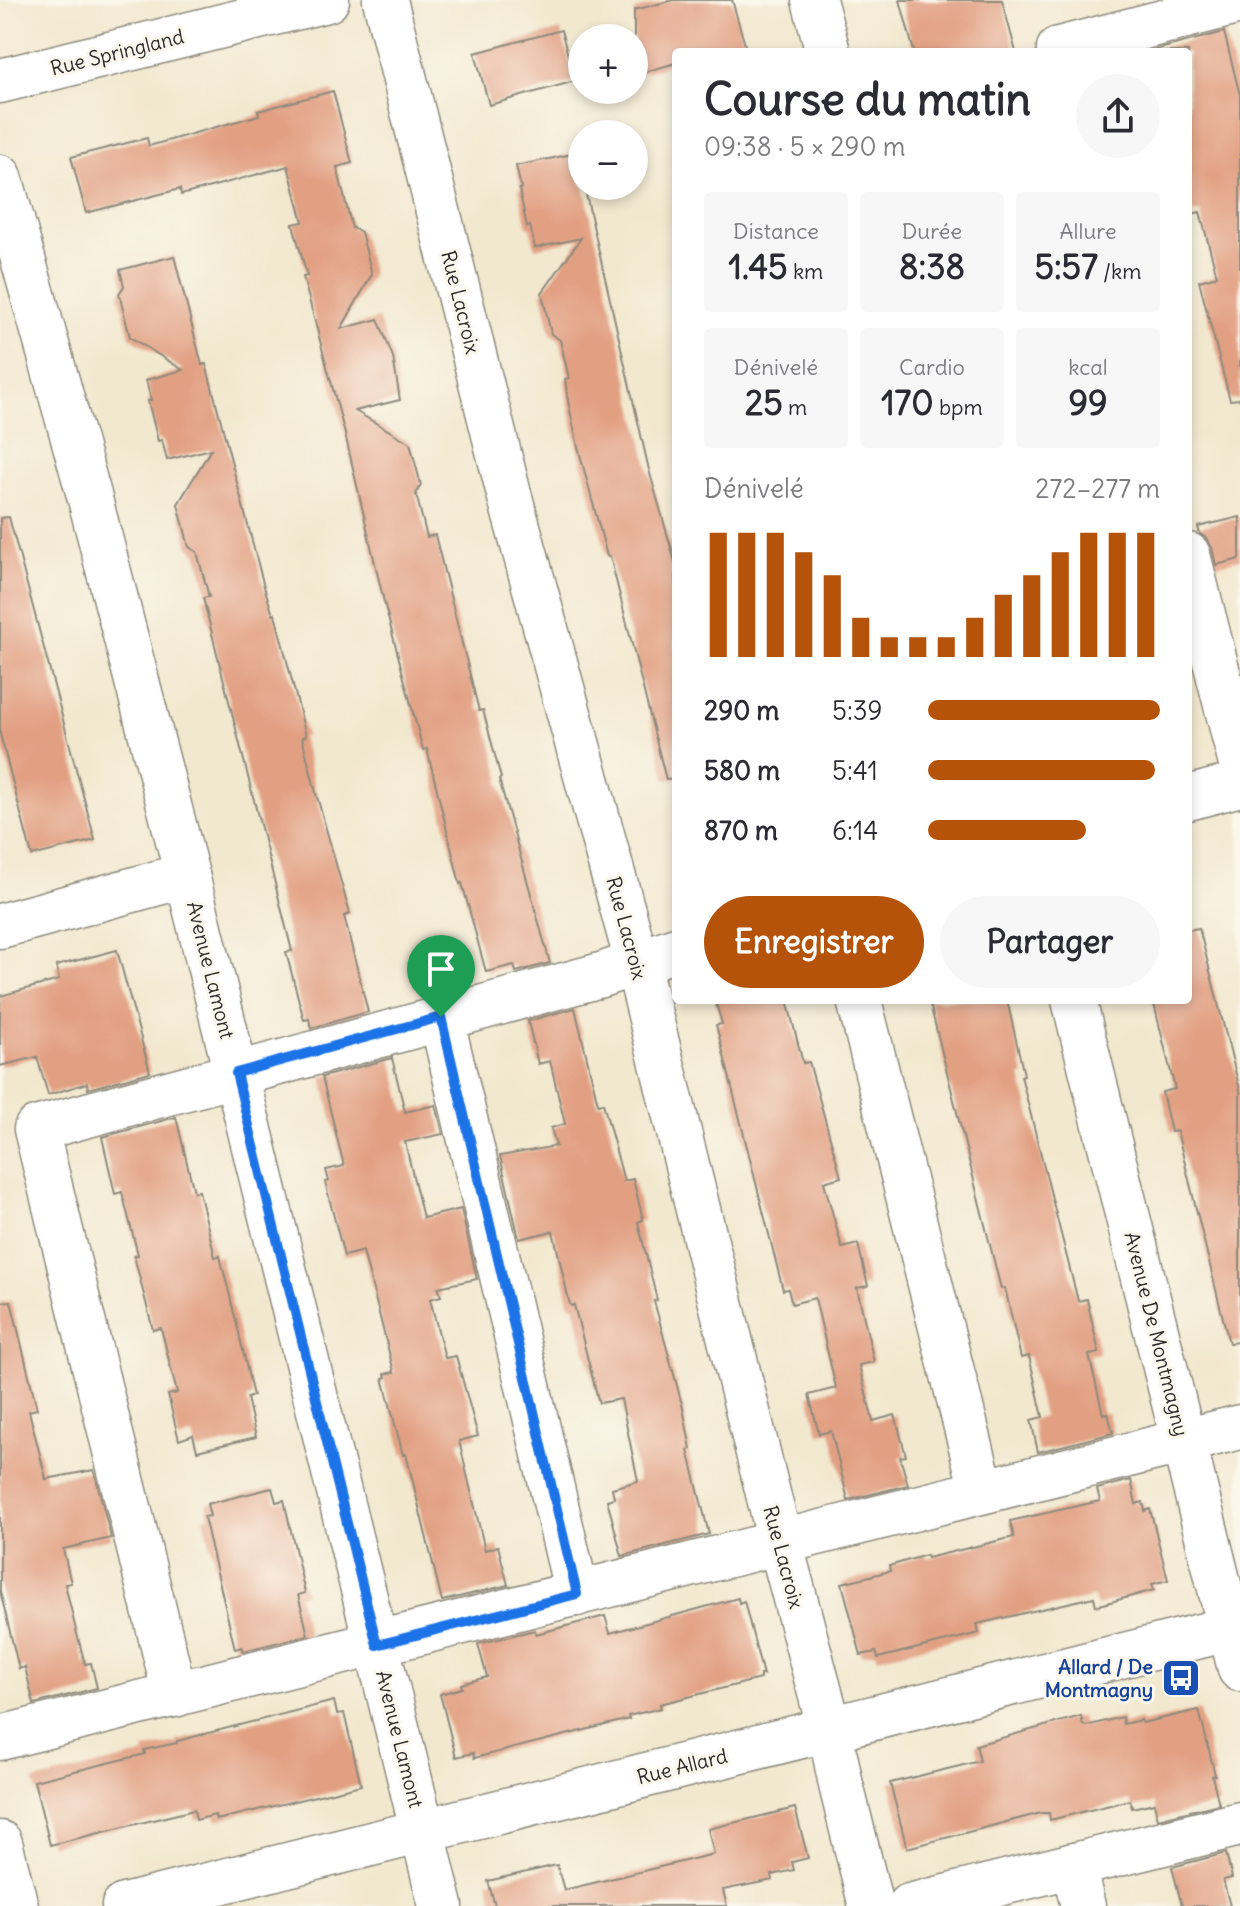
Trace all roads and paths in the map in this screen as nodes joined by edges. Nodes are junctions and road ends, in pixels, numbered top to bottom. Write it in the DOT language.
graph roads {
  1 [pos="327,0"];
  2 [pos="385,0"];
  3 [pos="814,0"];
  4 [pos="1240,2"];
  5 [pos="827,48"];
  6 [pos="1063,48"];
  7 [pos="0,81"];
  8 [pos="0,177"];
  9 [pos="1192,571"];
  10 [pos="1240,760"];
  11 [pos="1240,785"];
  12 [pos="1192,797"];
  13 [pos="187,875"];
  14 [pos="0,926"];
  15 [pos="656,955"];
  16 [pos="860,1004"];
  17 [pos="1075,1004"];
  18 [pos="441,1017"];
  19 [pos="236,1073"];
  20 [pos="1240,1427"];
  21 [pos="1184,1441"];
  22 [pos="982,1491"];
  23 [pos="780,1542"];
  24 [pos="577,1594"];
  25 [pos="1237,1641"];
  26 [pos="377,1645"];
  27 [pos="175,1695"];
  28 [pos="830,1730"];
  29 [pos="0,1738"];
  30 [pos="1240,1824"];
  31 [pos="422,1831"];
  32 [pos="0,1843"];
  33 [pos="1078,1886"];
  34 [pos="16,1906"];
  35 [pos="124,1906"];
  36 [pos="441,1906"];
  37 [pos="871,1906"];
  38 [pos="909,1906"];
  1 -- 7 [label="street, Rue Springland"];
  2 -- 15 [label="street, Rue Lacroix"];
  3 -- 5 [label="street"];
  4 -- 6 [label="street"];
  8 -- 13 [label="street, Avenue Lamont"];
  9 -- 10 [label="street"];
  11 -- 12 [label="street"];
  13 -- 14 [label="street"];
  13 -- 19 [label="street, Avenue Lamont"];
  15 -- 18 [label="street"];
  15 -- 23 [label="street, Rue Lacroix"];
  16 -- 22 [label="street"];
  17 -- 21 [label="street, Avenue De Montmagny"];
  18 -- 19 [label="street"];
  18 -- 24 [label="street"];
  19 -- 26 [label="street, Avenue Lamont"];
  19 -- 27 [label="street"];
  20 -- 21 [label="street"];
  21 -- 22 [label="street"];
  21 -- 25 [label="street, Avenue De Montmagny"];
  22 -- 23 [label="street"];
  23 -- 24 [label="street"];
  23 -- 28 [label="street, Rue Lacroix"];
  24 -- 26 [label="street"];
  25 -- 28 [label="street, Rue Allard"];
  26 -- 27 [label="street"];
  26 -- 31 [label="street, Avenue Lamont"];
  27 -- 29 [label="street"];
  28 -- 31 [label="street, Rue Allard"];
  28 -- 37 [label="street, Rue Lacroix"];
  30 -- 33 [label="street"];
  31 -- 35 [label="street, Rue Allard"];
  31 -- 36 [label="street, Avenue Lamont"];
  32 -- 34 [label="street"];
  33 -- 38 [label="street"];
}
